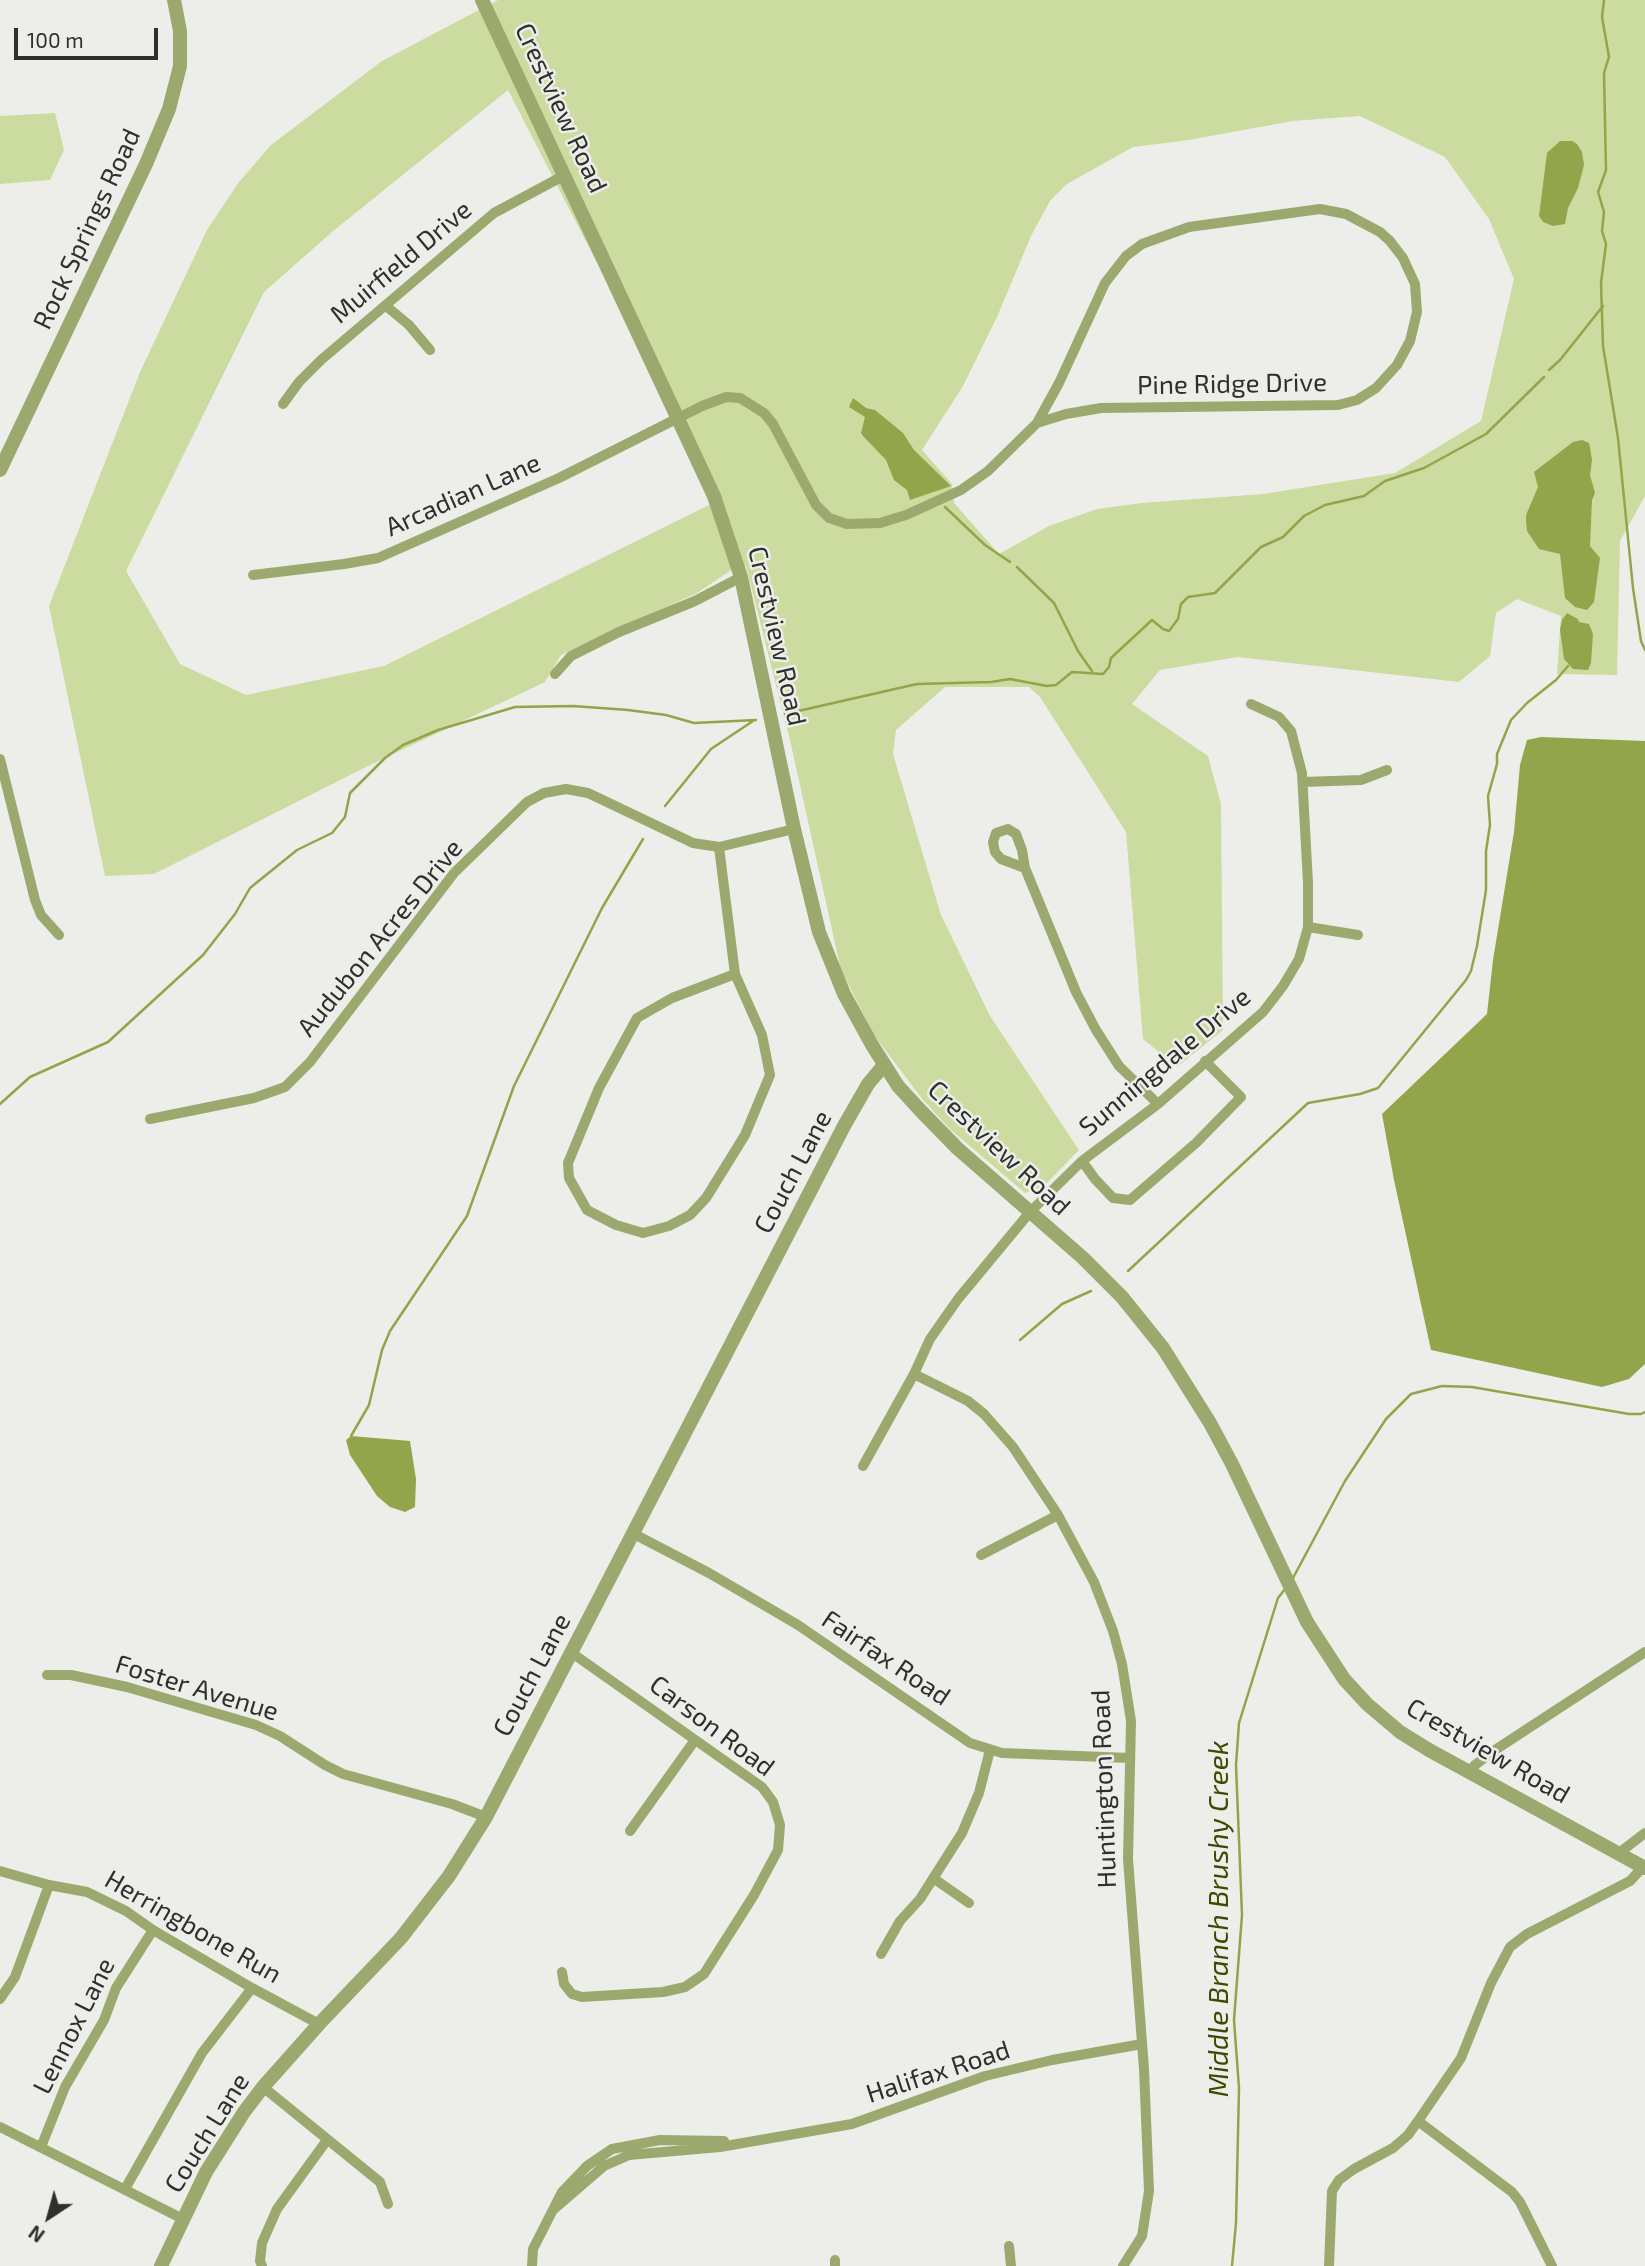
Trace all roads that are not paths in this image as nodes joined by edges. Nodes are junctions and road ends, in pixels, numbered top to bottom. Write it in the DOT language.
graph roads {
  1 [pos="174,0"];
  2 [pos="482,0"];
  3 [pos="565,175"];
  4 [pos="386,306"];
  5 [pos="430,350"];
  6 [pos="283,404"];
  7 [pos="680,418"];
  8 [pos="1037,423"];
  9 [pos="2,460"];
  10 [pos="253,575"];
  11 [pos="741,577"];
  12 [pos="555,674"];
  13 [pos="1251,704"];
  14 [pos="0,759"];
  15 [pos="1387,770"];
  16 [pos="1303,782"];
  17 [pos="794,829"];
  18 [pos="719,847"];
  19 [pos="1025,868"];
  20 [pos="1308,927"];
  21 [pos="59,935"];
  22 [pos="1358,935"];
  23 [pos="735,974"];
  24 [pos="1205,1061"];
  25 [pos="884,1065"];
  26 [pos="1158,1104"];
  27 [pos="150,1119"];
  28 [pos="1082,1161"];
  29 [pos="1030,1212"];
  30 [pos="914,1374"];
  31 [pos="863,1466"];
  32 [pos="1058,1515"];
  33 [pos="634,1534"];
  34 [pos="981,1555"];
  35 [pos="1645,1652"];
  36 [pos="572,1653"];
  37 [pos="47,1675"];
  38 [pos="695,1740"];
  39 [pos="989,1750"];
  40 [pos="1130,1758"];
  41 [pos="1469,1772"];
  42 [pos="486,1817"];
  43 [pos="630,1831"];
  44 [pos="1645,1833"];
  45 [pos="1619,1853"];
  46 [pos="1644,1867"];
  47 [pos="0,1871"];
  48 [pos="933,1878"];
  49 [pos="50,1885"];
  50 [pos="969,1903"];
  51 [pos="153,1930"];
  52 [pos="881,1954"];
  53 [pos="562,1972"];
  54 [pos="252,1988"];
  55 [pos="0,1999"];
  56 [pos="320,2024"];
  57 [pos="1142,2045"];
  58 [pos="263,2087"];
  59 [pos="1418,2121"];
  60 [pos="0,2127"];
  61 [pos="327,2140"];
  62 [pos="41,2147"];
  63 [pos="125,2189"];
  64 [pos="388,2204"];
  65 [pos="183,2219"];
  66 [pos="1009,2246"];
  67 [pos="161,2266"];
  68 [pos="262,2266"];
  69 [pos="532,2266"];
  70 [pos="1012,2266"];
  71 [pos="1123,2266"];
  72 [pos="1329,2266"];
  73 [pos="1552,2266"];
  1 -- 9 [label="street, Rock Springs Road"];
  2 -- 3 [label="street, Crestview Road"];
  3 -- 4 [label="street, Muirfield Drive"];
  3 -- 7 [label="street, Crestview Road"];
  4 -- 5 [label="street"];
  4 -- 6 [label="street, Muirfield Drive"];
  7 -- 8 [label="street, Pine Ridge Drive"];
  7 -- 10 [label="street, Arcadian Lane"];
  7 -- 11 [label="street, Crestview Road"];
  8 -- 8 [label="street, Pine Ridge Drive"];
  11 -- 12 [label="street"];
  11 -- 17 [label="street, Crestview Road"];
  13 -- 16 [label="street, Sunningdale Drive"];
  14 -- 21 [label="street"];
  15 -- 16 [label="street"];
  16 -- 20 [label="street, Sunningdale Drive"];
  17 -- 18 [label="street, Audubon Acres Drive"];
  17 -- 25 [label="street, Crestview Road"];
  18 -- 23 [label="street"];
  18 -- 27 [label="street, Audubon Acres Drive"];
  19 -- 26 [label="street"];
  20 -- 22 [label="street"];
  20 -- 24 [label="street, Sunningdale Drive"];
  23 -- 23 [label="street"];
  24 -- 26 [label="street, Sunningdale Drive"];
  24 -- 28 [label="street"];
  25 -- 29 [label="street, Crestview Road"];
  25 -- 33 [label="street, Couch Lane"];
  26 -- 28 [label="street, Sunningdale Drive"];
  28 -- 29 [label="street, Sunningdale Drive"];
  29 -- 30 [label="street"];
  29 -- 41 [label="street, Crestview Road"];
  30 -- 31 [label="street"];
  30 -- 32 [label="street, Huntington Road"];
  32 -- 34 [label="street"];
  32 -- 40 [label="street, Huntington Road"];
  33 -- 36 [label="street, Couch Lane"];
  33 -- 39 [label="street, Fairfax Road"];
  35 -- 41 [label="street"];
  36 -- 38 [label="street, Carson Road"];
  36 -- 42 [label="street, Couch Lane"];
  37 -- 42 [label="street, Foster Avenue"];
  38 -- 43 [label="street"];
  38 -- 53 [label="street, Carson Road"];
  39 -- 40 [label="street, Fairfax Road"];
  39 -- 48 [label="street"];
  40 -- 57 [label="street, Huntington Road"];
  41 -- 45 [label="street, Crestview Road"];
  42 -- 56 [label="street, Couch Lane"];
  44 -- 45 [label="street"];
  45 -- 46 [label="street, Crestview Road"];
  46 -- 59 [label="street"];
  47 -- 49 [label="street, Herringbone Run"];
  48 -- 50 [label="street"];
  48 -- 52 [label="street"];
  49 -- 51 [label="street, Herringbone Run"];
  49 -- 55 [label="street"];
  51 -- 54 [label="street, Herringbone Run"];
  51 -- 62 [label="street, Lennox Lane"];
  54 -- 56 [label="street, Herringbone Run"];
  54 -- 63 [label="street"];
  56 -- 58 [label="street, Couch Lane"];
  57 -- 69 [label="street, Halifax Road"];
  57 -- 71 [label="street, Huntington Road"];
  58 -- 61 [label="street"];
  58 -- 65 [label="street, Couch Lane"];
  59 -- 72 [label="street"];
  59 -- 73 [label="street"];
  60 -- 62 [label="street"];
  61 -- 64 [label="street"];
  61 -- 68 [label="street"];
  62 -- 63 [label="street"];
  63 -- 65 [label="street"];
  65 -- 67 [label="street, Couch Lane"];
  66 -- 70 [label="street"];
}
